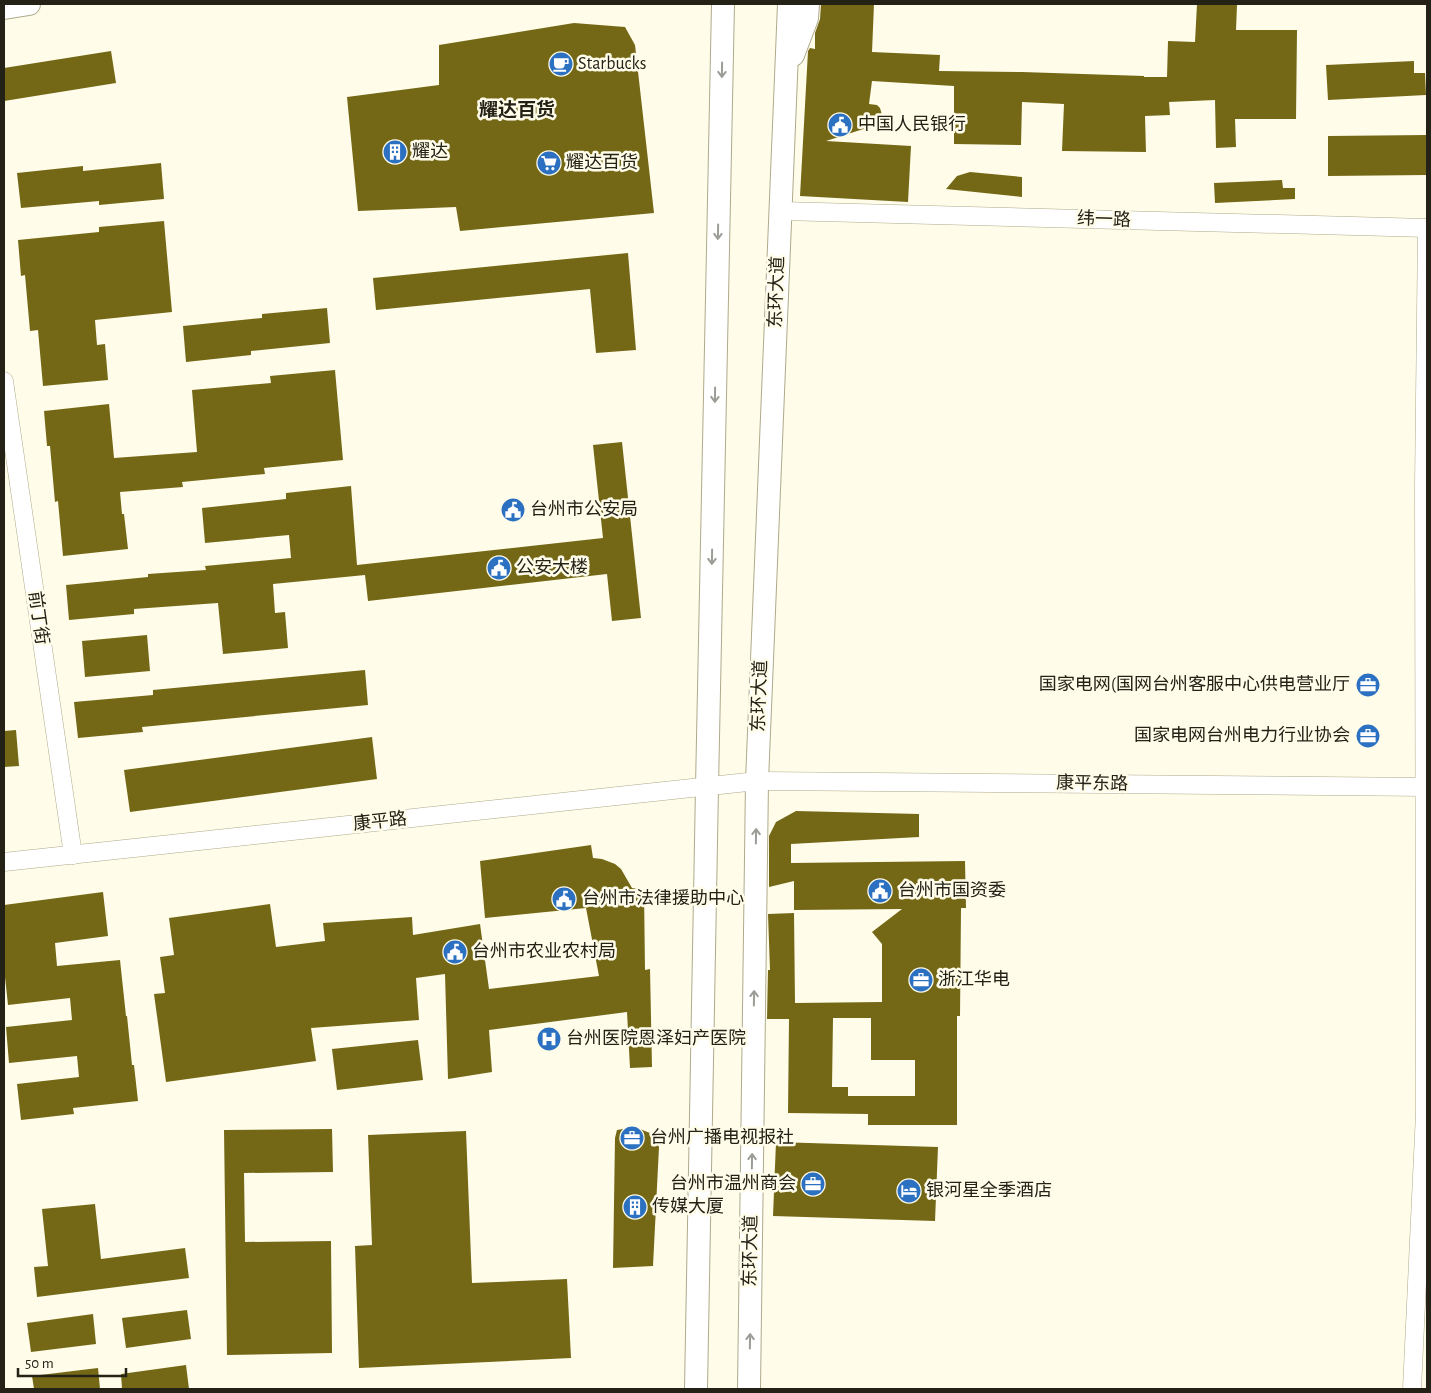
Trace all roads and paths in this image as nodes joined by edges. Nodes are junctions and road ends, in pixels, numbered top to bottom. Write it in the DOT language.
graph roads {
  1 [pos="29,4"];
  2 [pos="710,4"];
  3 [pos="723,4"];
  4 [pos="789,4"];
  5 [pos="808,4"];
  6 [pos="4,8"];
  7 [pos="723,29"];
  8 [pos="786,72"];
  9 [pos="781,211"];
  10 [pos="1427,228"];
  11 [pos="4,381"];
  12 [pos="757,781"];
  13 [pos="707,787"];
  14 [pos="1426,787"];
  15 [pos="73,854"];
  16 [pos="4,862"];
  17 [pos="696,1389"];
  18 [pos="749,1389"];
  19 [pos="1412,1389"];
  1 -- 6 [label="main road"];
  2 -- 7 [label="main road"];
  3 -- 7 [label="main road"];
  4 -- 8 [label="main road, 东环大道"];
  5 -- 8 [label="main road"];
  7 -- 13 [label="main road, one-way"];
  8 -- 9 [label="main road, 东环大道"];
  9 -- 10 [label="street, 纬一路"];
  9 -- 12 [label="main road, 东环大道"];
  10 -- 14 [label="street"];
  11 -- 15 [label="street, 前丁街"];
  12 -- 13 [label="street, 康平路"];
  12 -- 14 [label="street, 康平东路"];
  18 -- 12 [label="main road, 东环大道, one-way"];
  13 -- 15 [label="street, 康平路"];
  13 -- 17 [label="main road"];
  14 -- 19 [label="street"];
  15 -- 16 [label="street, 康平路"];
}
